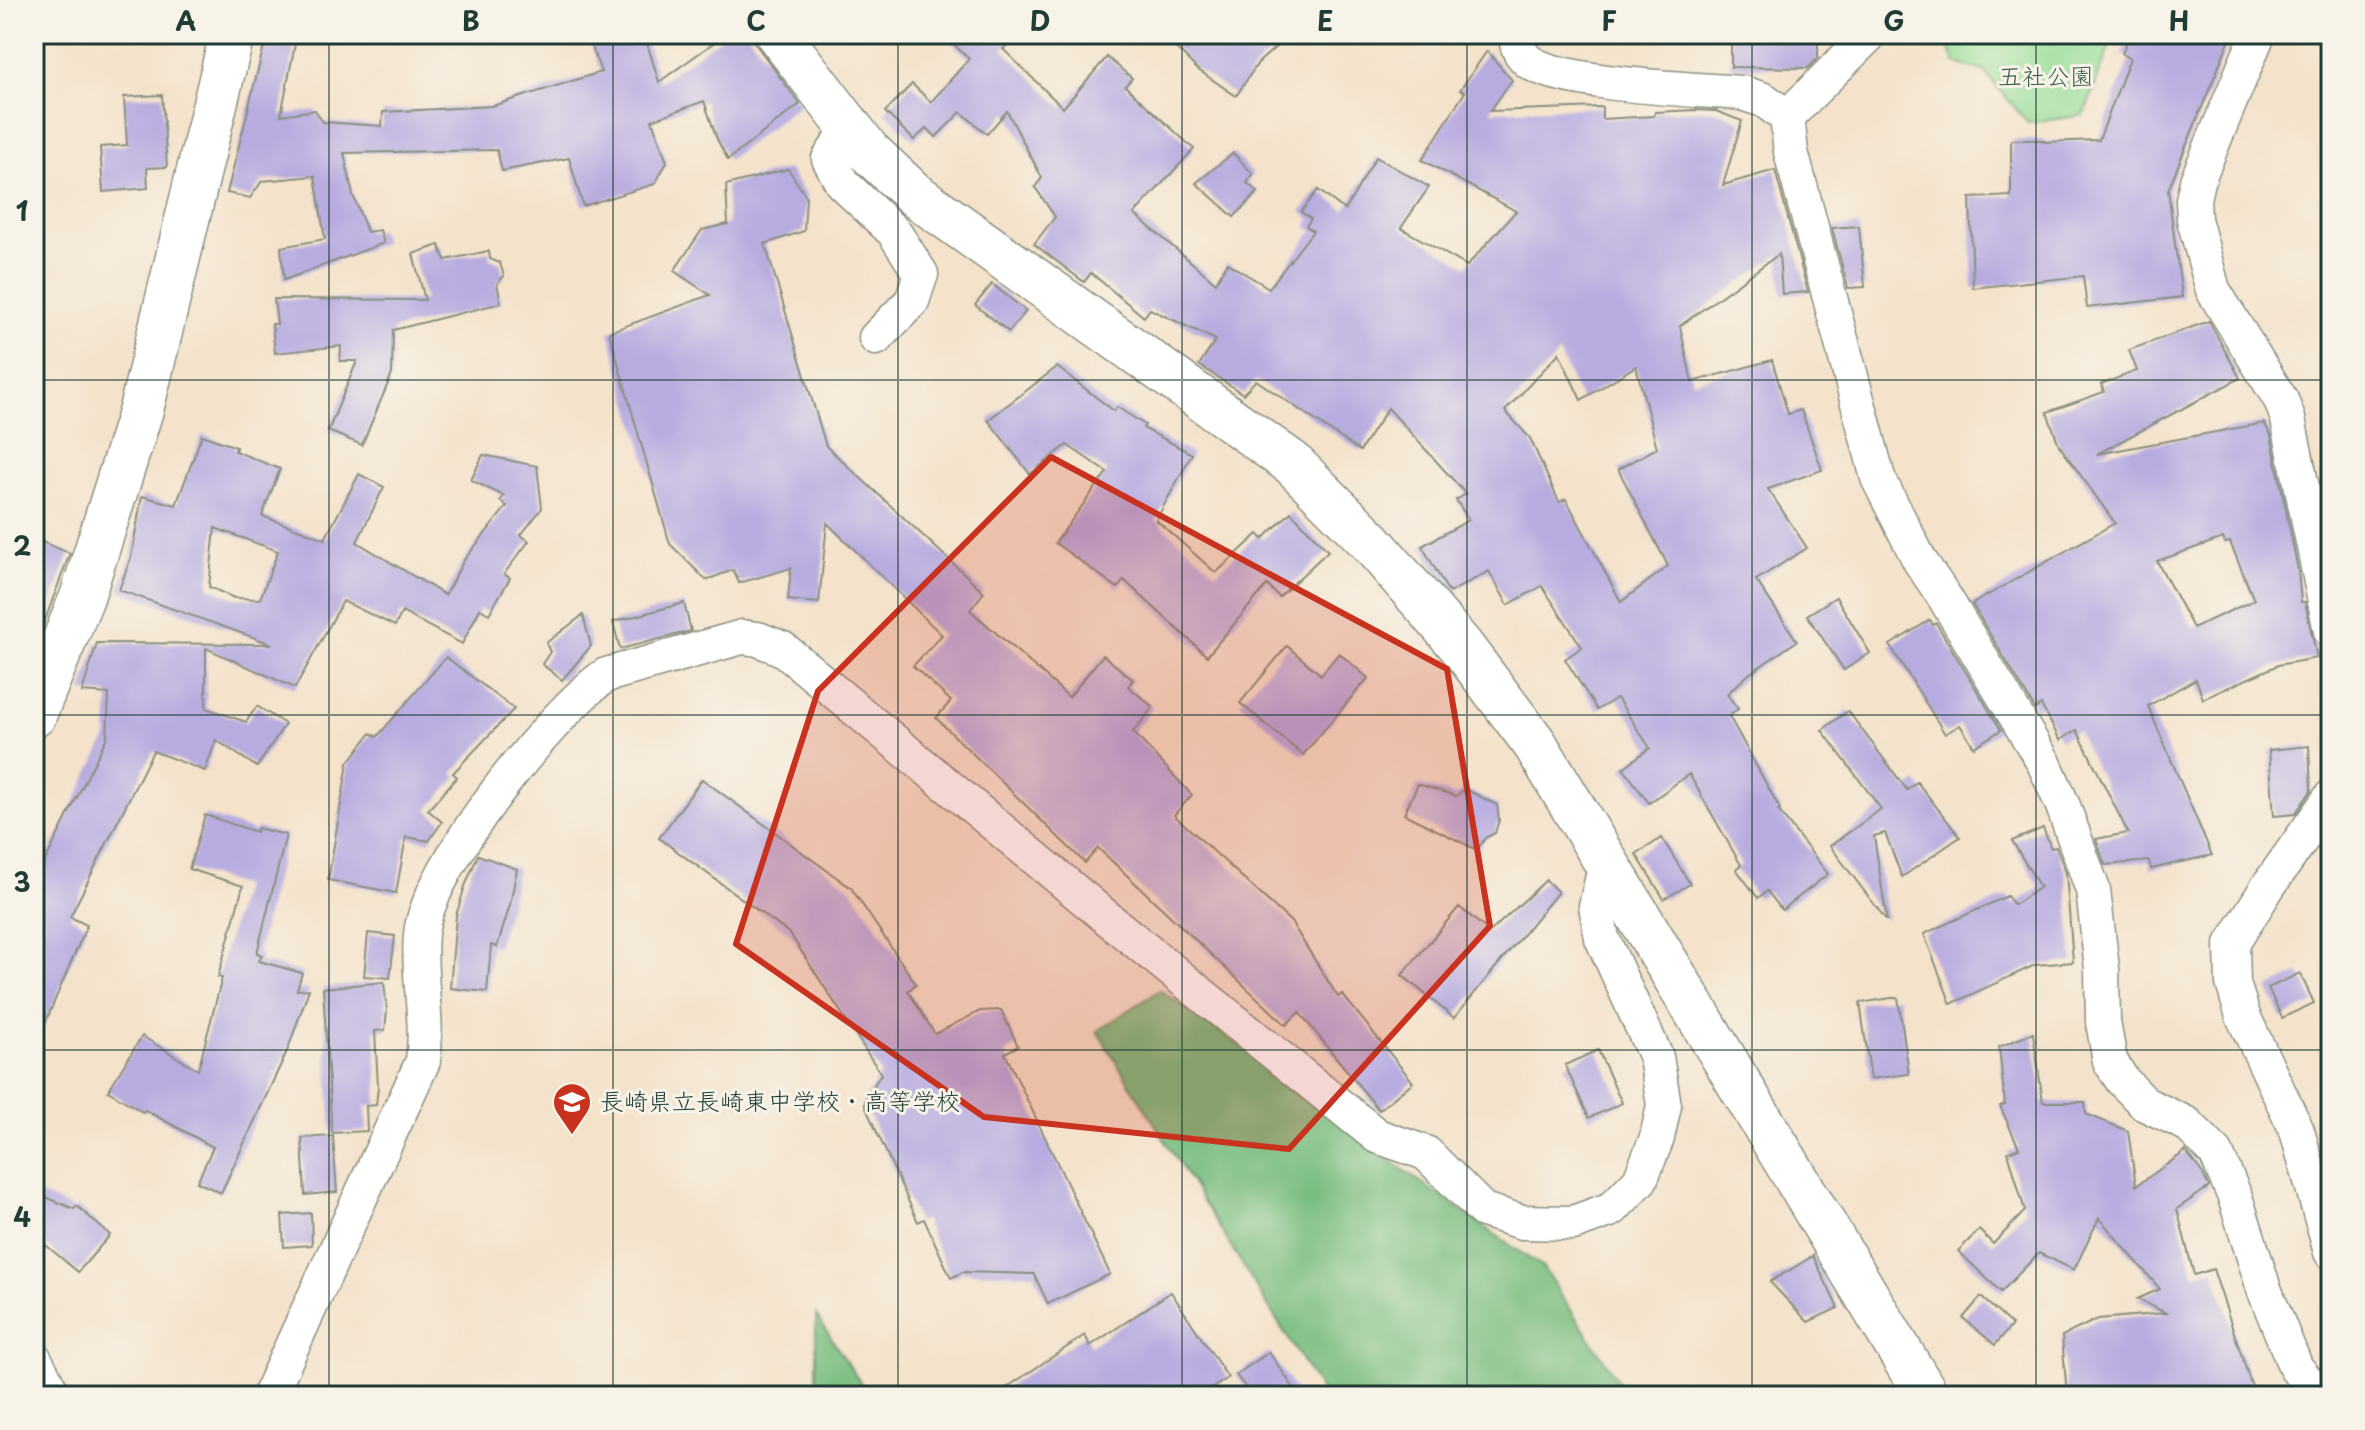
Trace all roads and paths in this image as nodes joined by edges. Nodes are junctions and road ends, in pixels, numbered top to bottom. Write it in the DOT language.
graph roads {
  1 [pos="232,34"];
  2 [pos="778,34"];
  3 [pos="1516,34"];
  4 [pos="1870,34"];
  5 [pos="2258,34"];
  6 [pos="1787,117"];
  7 [pos="850,128"];
  8 [pos="876,338"];
  9 [pos="2331,631"];
  10 [pos="34,715"];
  11 [pos="2331,797"];
  12 [pos="1606,863"];
  13 [pos="2331,1252"];
  14 [pos="34,1358"];
  15 [pos="54,1396"];
  16 [pos="269,1396"];
  17 [pos="1927,1396"];
  18 [pos="2320,1396"];
  1 -- 10 [label="street"];
  2 -- 7 [label="street"];
  3 -- 6 [label="street"];
  4 -- 6 [label="street"];
  5 -- 9 [label="street"];
  6 -- 18 [label="street"];
  7 -- 8 [label="street"];
  7 -- 12 [label="street"];
  11 -- 13 [label="street"];
  12 -- 16 [label="street"];
  12 -- 17 [label="street"];
  14 -- 15 [label="street"];
}
